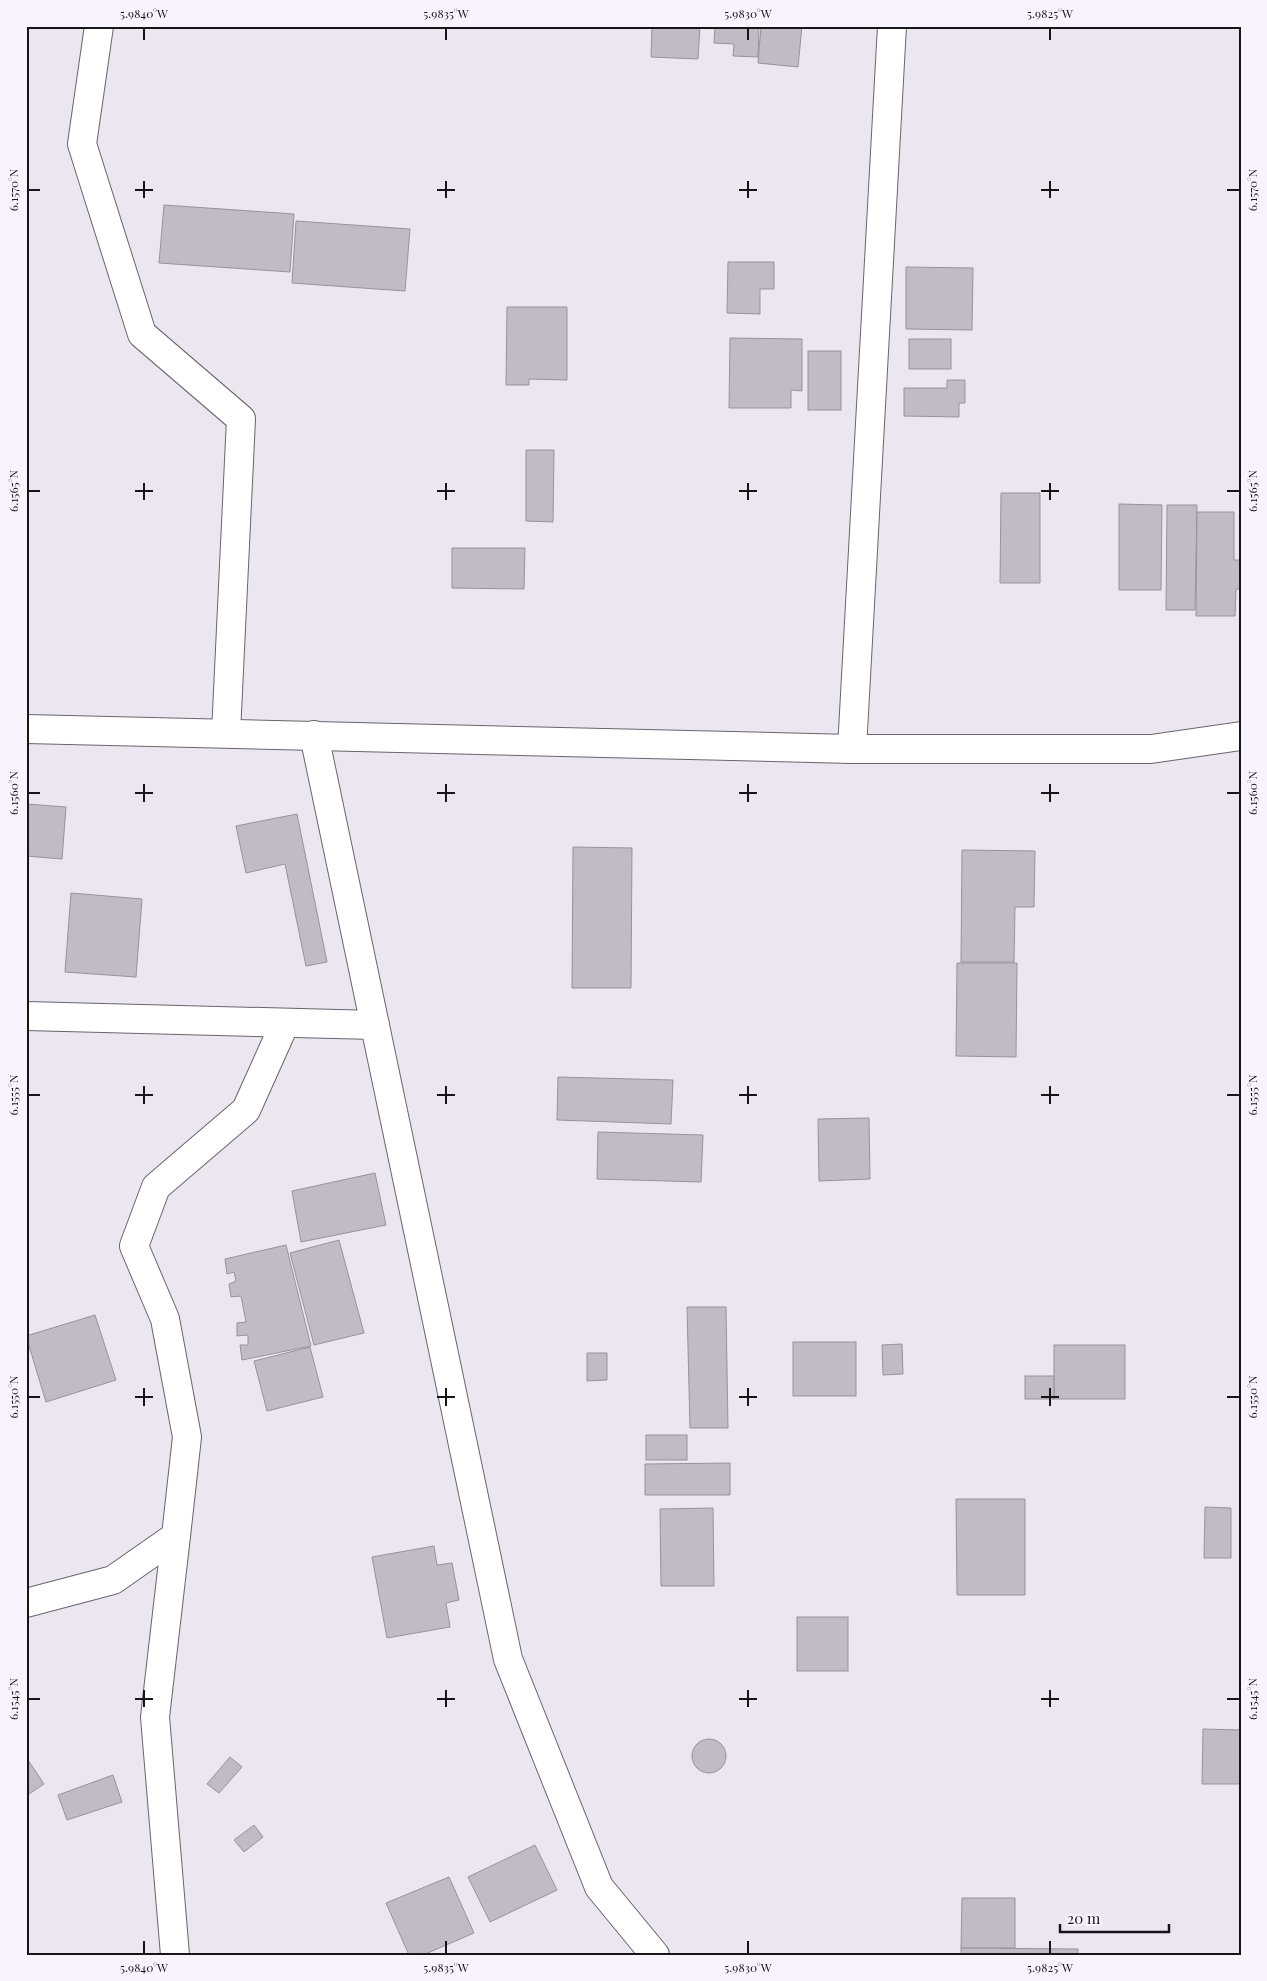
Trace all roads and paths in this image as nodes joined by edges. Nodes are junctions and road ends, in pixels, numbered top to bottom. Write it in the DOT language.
graph roads {
  1 [pos="98,26"];
  2 [pos="892,26"];
  3 [pos="26,729"];
  4 [pos="226,733"];
  5 [pos="314,735"];
  6 [pos="1241,736"];
  7 [pos="852,748"];
  8 [pos="26,1016"];
  9 [pos="285,1022"];
  10 [pos="375,1025"];
  11 [pos="176,1536"];
  12 [pos="26,1603"];
  13 [pos="175,1955"];
  14 [pos="655,1955"];
  1 -- 4 [label="street"];
  2 -- 7 [label="street"];
  3 -- 4 [label="street"];
  4 -- 5 [label="street"];
  5 -- 7 [label="street"];
  5 -- 10 [label="street"];
  6 -- 7 [label="street"];
  8 -- 9 [label="street"];
  9 -- 10 [label="street"];
  9 -- 11 [label="street"];
  10 -- 14 [label="street"];
  11 -- 12 [label="street"];
  11 -- 13 [label="street"];
}
